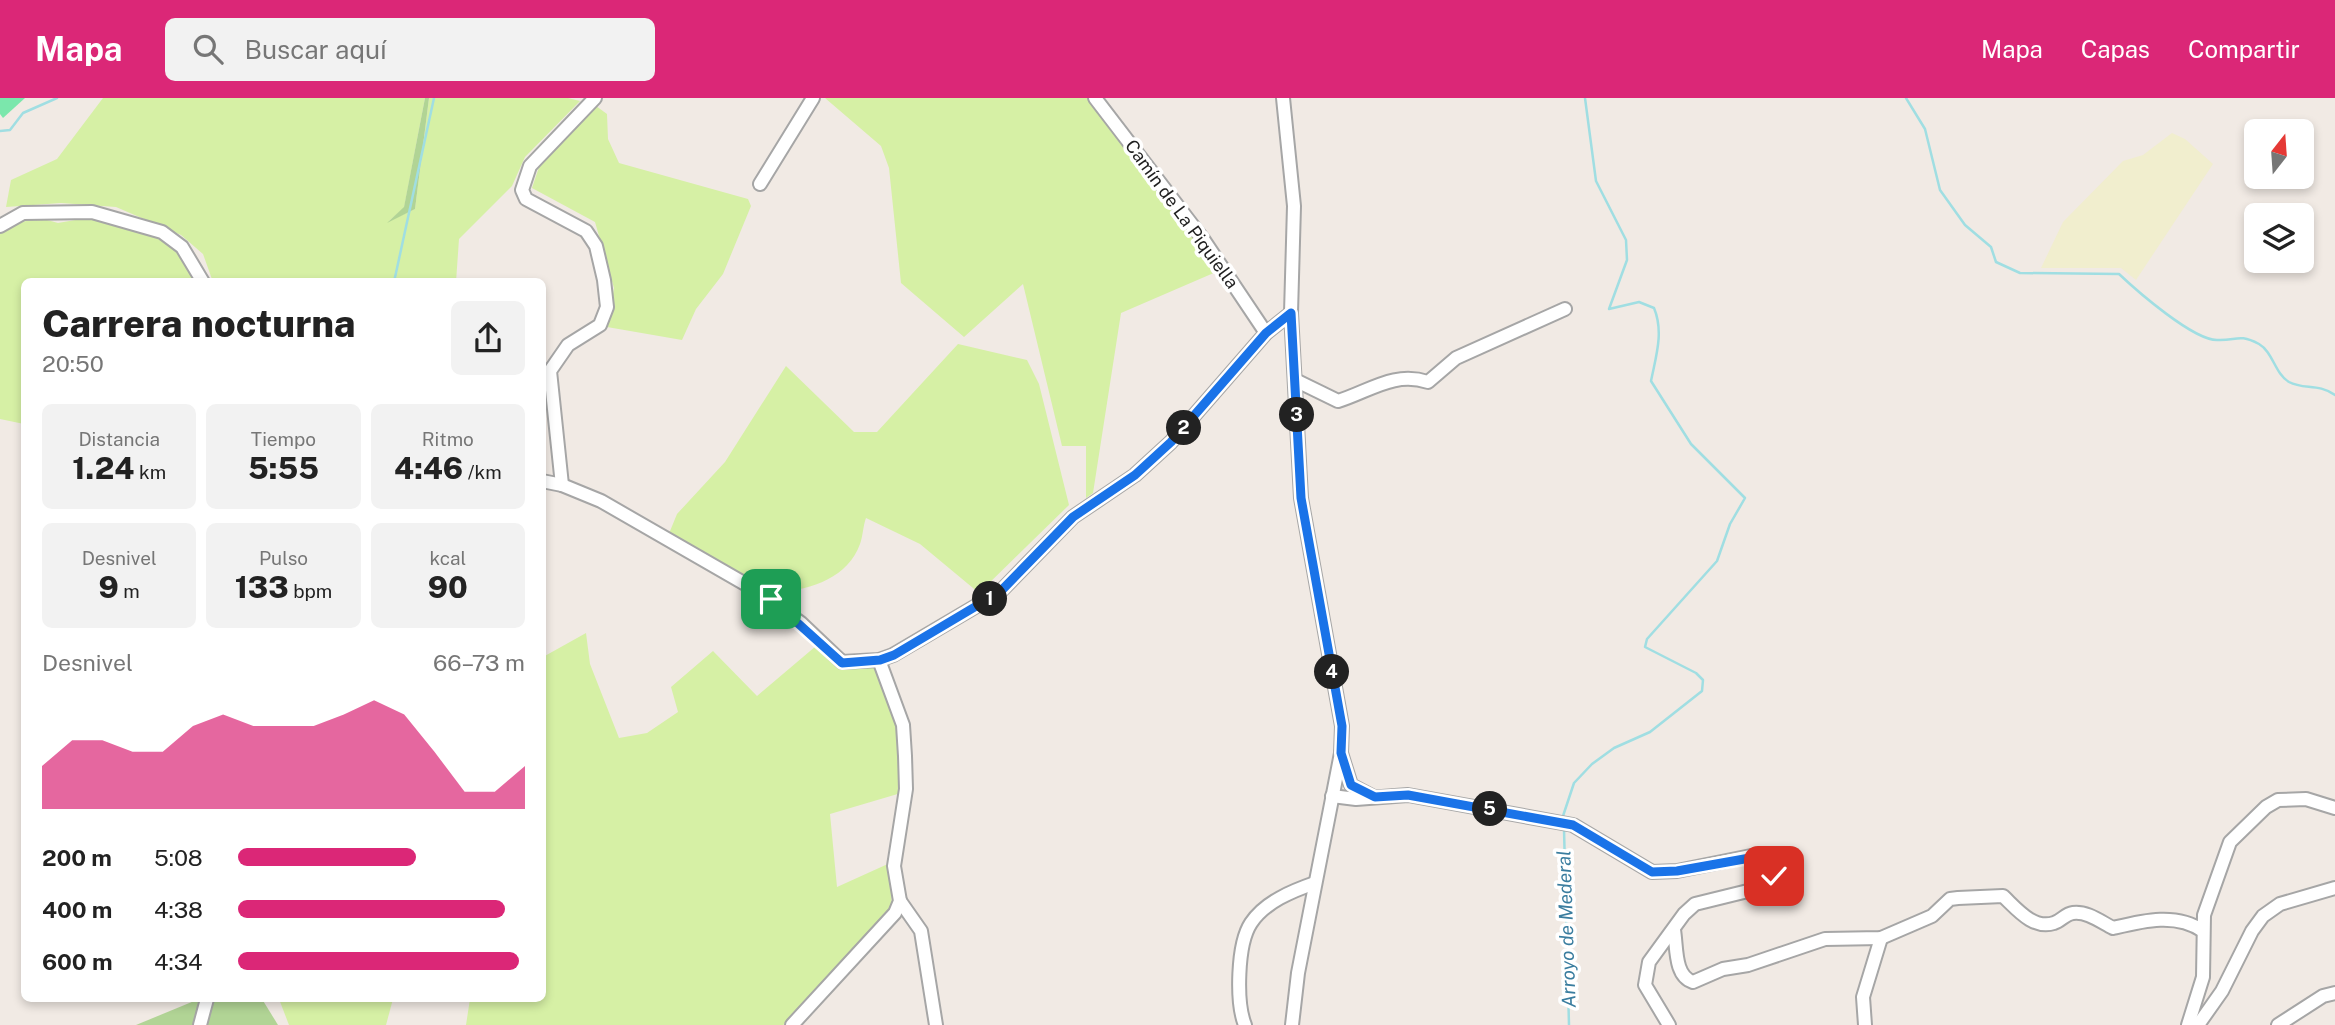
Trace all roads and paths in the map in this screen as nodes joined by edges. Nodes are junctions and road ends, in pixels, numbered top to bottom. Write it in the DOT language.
graph roads {
  1 [pos="595,98"];
  2 [pos="813,98"];
  3 [pos="1095,98"];
  4 [pos="1283,98"];
  5 [pos="760,184"];
  6 [pos="0,226"];
  7 [pos="201,278"];
  8 [pos="1565,309"];
  9 [pos="1291,313"];
  10 [pos="1266,333"];
  11 [pos="1295,380"];
  12 [pos="546,482"];
  13 [pos="562,485"];
  14 [pos="880,660"];
  15 [pos="1341,753"];
  16 [pos="1351,785"];
  17 [pos="1333,792"];
  18 [pos="1375,797"];
  19 [pos="2335,797"];
  20 [pos="2290,798"];
  21 [pos="2335,808"];
  22 [pos="1315,883"];
  23 [pos="2335,888"];
  24 [pos="900,901"];
  25 [pos="2207,902"];
  26 [pos="2185,920"];
  27 [pos="1674,930"];
  28 [pos="2203,930"];
  29 [pos="1881,938"];
  30 [pos="2335,993"];
  31 [pos="205,1002"];
  32 [pos="200,1025"];
  33 [pos="792,1025"];
  34 [pos="936,1025"];
  35 [pos="1245,1025"];
  36 [pos="1292,1025"];
  37 [pos="1669,1025"];
  38 [pos="1865,1025"];
  39 [pos="2188,1025"];
  40 [pos="2198,1025"];
  41 [pos="2278,1025"];
  1 -- 13 [label="street"];
  2 -- 5 [label="street"];
  3 -- 10 [label="street, Camín de La Piquiella"];
  4 -- 9 [label="street"];
  6 -- 7 [label="street"];
  8 -- 11 [label="street"];
  9 -- 10 [label="street"];
  9 -- 11 [label="street"];
  10 -- 14 [label="street"];
  11 -- 15 [label="street"];
  12 -- 13 [label="street"];
  13 -- 14 [label="street"];
  14 -- 24 [label="street"];
  15 -- 16 [label="street"];
  15 -- 17 [label="street"];
  16 -- 17 [label="street"];
  16 -- 18 [label="street"];
  17 -- 18 [label="street"];
  17 -- 22 [label="street"];
  18 -- 27 [label="street"];
  19 -- 20 [label="street"];
  20 -- 21 [label="street"];
  20 -- 25 [label="street"];
  22 -- 35 [label="street"];
  22 -- 36 [label="street"];
  23 -- 40 [label="street"];
  24 -- 33 [label="street"];
  24 -- 34 [label="street"];
  25 -- 26 [label="street"];
  25 -- 28 [label="street"];
  26 -- 28 [label="street"];
  26 -- 29 [label="street"];
  27 -- 29 [label="street"];
  27 -- 37 [label="street"];
  28 -- 39 [label="street"];
  29 -- 38 [label="street"];
  30 -- 41 [label="street"];
  31 -- 32 [label="street"];
}
